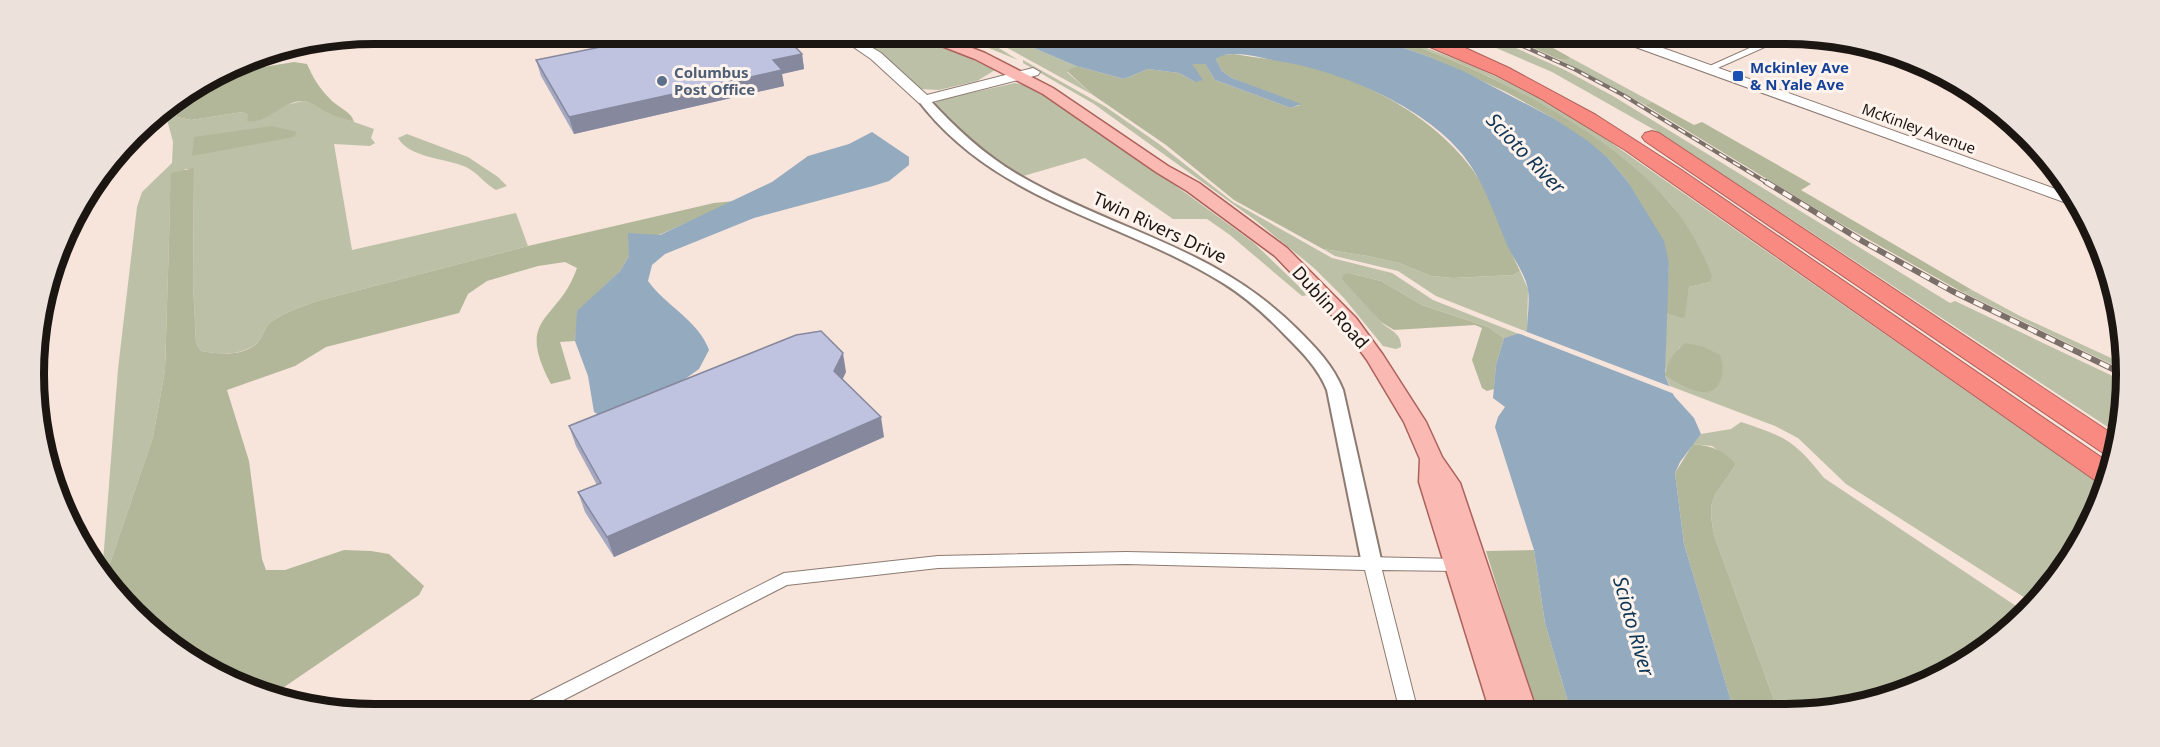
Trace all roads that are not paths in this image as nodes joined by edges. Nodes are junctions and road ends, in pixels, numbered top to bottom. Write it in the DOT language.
graph roads {
  1 [pos="857,44"];
  2 [pos="949,44"];
  3 [pos="964,44"];
  4 [pos="1423,44"];
  5 [pos="1439,44"];
  6 [pos="1469,44"];
  7 [pos="1639,44"];
  8 [pos="1765,44"];
  9 [pos="1708,69"];
  10 [pos="1027,74"];
  11 [pos="924,100"];
  12 [pos="1559,100"];
  13 [pos="2066,198"];
  14 [pos="2109,444"];
  15 [pos="1431,459"];
  16 [pos="2101,472"];
  17 [pos="1372,564"];
  18 [pos="1458,565"];
  19 [pos="540,704"];
  20 [pos="1407,704"];
  21 [pos="1501,704"];
  22 [pos="1520,704"];
  1 -- 11 [label="main road, Twin Rivers Drive"];
  2 -- 10 [label="main road, Dublin Road"];
  3 -- 10 [label="main road, Dublin Road"];
  4 -- 12 [label="highway"];
  5 -- 12 [label="highway"];
  6 -- 14 [label="highway"];
  7 -- 9 [label="main road, McKinley Avenue"];
  8 -- 9 [label="street"];
  9 -- 13 [label="main road, McKinley Avenue"];
  10 -- 11 [label="main road"];
  10 -- 15 [label="main road, Dublin Road"];
  11 -- 17 [label="street, Twin Rivers Drive"];
  12 -- 16 [label="highway"];
  15 -- 18 [label="main road, Dublin Road"];
  15 -- 22 [label="main road, Dublin Road"];
  17 -- 18 [label="street"];
  17 -- 19 [label="street"];
  17 -- 20 [label="street"];
  18 -- 21 [label="main road, Dublin Road"];
}
